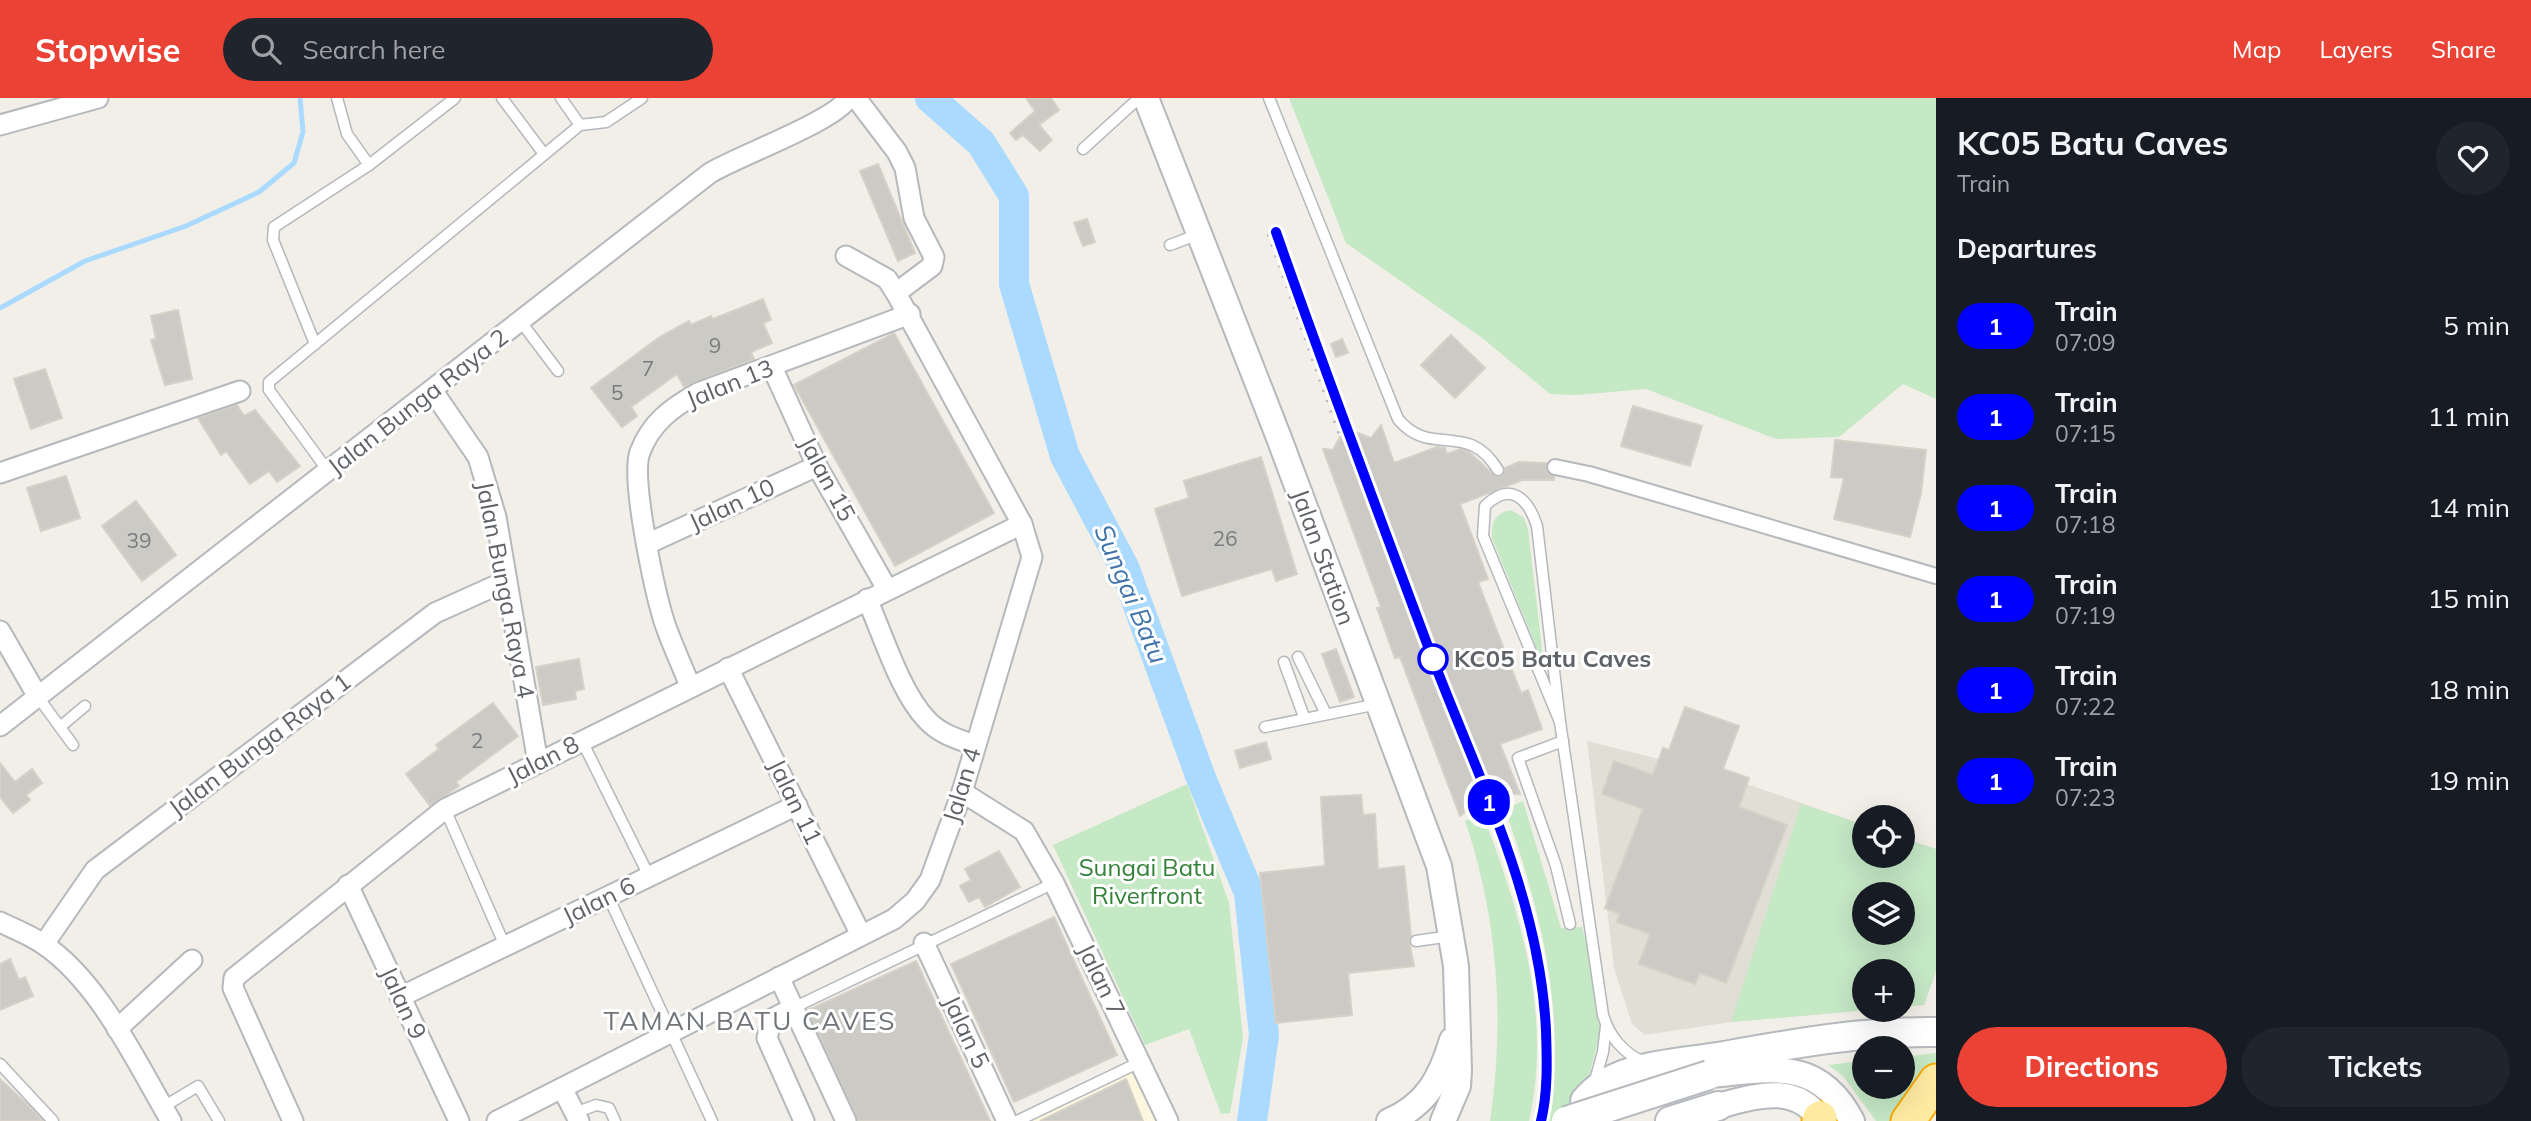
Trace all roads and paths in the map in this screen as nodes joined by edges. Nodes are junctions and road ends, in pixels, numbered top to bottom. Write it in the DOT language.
graph roads {
  1 [pos="98,98"];
  2 [pos="337,98"];
  3 [pos="455,98"];
  4 [pos="502,98"];
  5 [pos="561,98"];
  6 [pos="642,98"];
  7 [pos="848,98"];
  8 [pos="856,98"];
  9 [pos="1139,98"];
  10 [pos="1146,98"];
  11 [pos="1269,98"];
  12 [pos="0,125"];
  13 [pos="580,125"];
  14 [pos="1083,149"];
  15 [pos="544,154"];
  16 [pos="369,165"];
  17 [pos="1200,234"];
  18 [pos="1170,245"];
  19 [pos="846,256"];
  20 [pos="896,293"];
  21 [pos="910,314"];
  22 [pos="521,322"];
  23 [pos="315,344"];
  24 [pos="772,367"];
  25 [pos="558,371"];
  26 [pos="432,390"];
  27 [pos="240,391"];
  28 [pos="817,466"];
  29 [pos="1555,467"];
  30 [pos="1498,470"];
  31 [pos="328,471"];
  32 [pos="0,473"];
  33 [pos="1022,524"];
  34 [pos="648,544"];
  35 [pos="1936,576"];
  36 [pos="506,581"];
  37 [pos="887,589"];
  38 [pos="867,599"];
  39 [pos="0,631"];
  40 [pos="1298,657"];
  41 [pos="1284,662"];
  42 [pos="728,668"];
  43 [pos="690,686"];
  44 [pos="38,697"];
  45 [pos="1378,704"];
  46 [pos="86,706"];
  47 [pos="1326,714"];
  48 [pos="1304,717"];
  49 [pos="1560,722"];
  50 [pos="0,726"];
  51 [pos="60,727"];
  52 [pos="1265,727"];
  53 [pos="582,741"];
  54 [pos="1563,741"];
  55 [pos="74,745"];
  56 [pos="975,745"];
  57 [pos="538,763"];
  58 [pos="962,792"];
  59 [pos="797,805"];
  60 [pos="445,809"];
  61 [pos="649,876"];
  62 [pos="1054,883"];
  63 [pos="348,885"];
  64 [pos="608,896"];
  65 [pos="0,922"];
  66 [pos="1570,923"];
  67 [pos="862,935"];
  68 [pos="1451,935"];
  69 [pos="1416,941"];
  70 [pos="924,943"];
  71 [pos="44,944"];
  72 [pos="505,946"];
  73 [pos="192,960"];
  74 [pos="779,977"];
  75 [pos="400,997"];
  76 [pos="793,1007"];
  77 [pos="1457,1026"];
  78 [pos="1606,1027"];
  79 [pos="117,1029"];
  80 [pos="670,1033"];
  81 [pos="1936,1033"];
  82 [pos="1140,1062"];
  83 [pos="0,1064"];
  84 [pos="1661,1065"];
  85 [pos="1709,1075"];
  86 [pos="1936,1081"];
  87 [pos="562,1088"];
  88 [pos="1718,1106"];
  89 [pos="1589,1107"];
  90 [pos="167,1114"];
  91 [pos="577,1117"];
  92 [pos="1820,1120"];
  93 [pos="53,1121"];
  94 [pos="219,1121"];
  95 [pos="293,1121"];
  96 [pos="459,1121"];
  97 [pos="497,1121"];
  98 [pos="615,1121"];
  99 [pos="712,1121"];
  100 [pos="804,1121"];
  101 [pos="846,1121"];
  102 [pos="1007,1121"];
  103 [pos="1017,1121"];
  104 [pos="1168,1121"];
  105 [pos="1389,1121"];
  106 [pos="1443,1121"];
  107 [pos="1566,1121"];
  108 [pos="1670,1121"];
  109 [pos="1853,1121"];
  110 [pos="1908,1121"];
  1 -- 12 [label="street"];
  2 -- 16 [label="lane"];
  3 -- 16 [label="lane"];
  4 -- 15 [label="lane"];
  5 -- 13 [label="lane"];
  6 -- 13 [label="lane"];
  7 -- 22 [label="street, Jalan Bunga Raya 2"];
  8 -- 20 [label="street"];
  9 -- 14 [label="lane"];
  10 -- 17 [label="street, Jalan Station"];
  11 -- 30 [label="lane"];
  13 -- 15 [label="lane"];
  15 -- 23 [label="lane"];
  16 -- 23 [label="lane"];
  17 -- 18 [label="lane"];
  17 -- 45 [label="street, Jalan Station"];
  19 -- 20 [label="street, Jalan 4"];
  20 -- 21 [label="street, Jalan 4"];
  21 -- 24 [label="street, Jalan 13"];
  21 -- 33 [label="street, Jalan 4"];
  22 -- 25 [label="lane"];
  22 -- 26 [label="street, Jalan Bunga Raya 2"];
  23 -- 31 [label="lane"];
  24 -- 28 [label="street, Jalan 15"];
  24 -- 34 [label="street, Jalan 13"];
  26 -- 31 [label="street, Jalan Bunga Raya 2"];
  26 -- 36 [label="street, Jalan Bunga Raya 4"];
  27 -- 32 [label="street"];
  28 -- 34 [label="street, Jalan 10"];
  28 -- 37 [label="street, Jalan 15"];
  29 -- 35 [label="street"];
  31 -- 44 [label="street, Jalan Bunga Raya 2"];
  33 -- 37 [label="street, Jalan 8"];
  33 -- 56 [label="street, Jalan 4"];
  34 -- 43 [label="street, Jalan 13"];
  36 -- 57 [label="street, Jalan Bunga Raya 4"];
  36 -- 71 [label="street, Jalan Bunga Raya 1"];
  37 -- 38 [label="street, Jalan 8"];
  38 -- 42 [label="street, Jalan 8"];
  38 -- 56 [label="street"];
  39 -- 44 [label="street"];
  40 -- 47 [label="lane"];
  41 -- 48 [label="lane"];
  42 -- 43 [label="street, Jalan 8"];
  42 -- 59 [label="street, Jalan 11"];
  43 -- 53 [label="street, Jalan 8"];
  44 -- 50 [label="street, Jalan Bunga Raya 2"];
  44 -- 51 [label="lane"];
  45 -- 47 [label="lane"];
  45 -- 68 [label="street, Jalan Station"];
  46 -- 51 [label="lane"];
  47 -- 48 [label="lane"];
  48 -- 52 [label="lane"];
  49 -- 49 [label="lane"];
  49 -- 54 [label="lane"];
  51 -- 55 [label="lane"];
  53 -- 57 [label="street, Jalan 8"];
  53 -- 61 [label="lane"];
  54 -- 66 [label="lane"];
  54 -- 78 [label="lane"];
  56 -- 58 [label="street, Jalan 4"];
  57 -- 60 [label="street, Jalan 8"];
  58 -- 62 [label="street, Jalan 7"];
  58 -- 67 [label="street, Jalan 4"];
  59 -- 61 [label="street, Jalan 6"];
  59 -- 67 [label="street, Jalan 11"];
  60 -- 63 [label="street, Jalan 8"];
  60 -- 72 [label="lane"];
  61 -- 64 [label="street, Jalan 6"];
  62 -- 70 [label="lane"];
  62 -- 82 [label="street, Jalan 7"];
  63 -- 75 [label="street, Jalan 9"];
  63 -- 95 [label="street, Jalan 8"];
  64 -- 72 [label="street, Jalan 6"];
  64 -- 80 [label="lane"];
  65 -- 71 [label="street"];
  67 -- 74 [label="street, Jalan 4"];
  68 -- 69 [label="lane"];
  68 -- 77 [label="street, Jalan Station"];
  70 -- 76 [label="lane"];
  70 -- 102 [label="street, Jalan 5"];
  71 -- 79 [label="street"];
  72 -- 75 [label="street, Jalan 6"];
  73 -- 79 [label="street"];
  74 -- 76 [label="street"];
  74 -- 80 [label="street, Jalan 4"];
  75 -- 96 [label="street, Jalan 9"];
  76 -- 100 [label="street"];
  76 -- 101 [label="street"];
  77 -- 105 [label="street, Jalan Station"];
  77 -- 106 [label="street, Jalan Station"];
  78 -- 84 [label="lane"];
  78 -- 89 [label="lane"];
  79 -- 90 [label="street"];
  80 -- 87 [label="street, Jalan 4"];
  80 -- 99 [label="lane"];
  81 -- 84 [label="main road"];
  81 -- 85 [label="main road"];
  82 -- 103 [label="lane"];
  82 -- 104 [label="street, Jalan 7"];
  83 -- 93 [label="lane"];
  84 -- 89 [label="main road"];
  85 -- 107 [label="main road, bridge"];
  85 -- 109 [label="street"];
  86 -- 110 [label="highway"];
  87 -- 91 [label="street"];
  87 -- 97 [label="street, Jalan 4"];
  88 -- 92 [label="street"];
  88 -- 108 [label="main road"];
  90 -- 94 [label="lane"];
  91 -- 98 [label="lane"];
}
